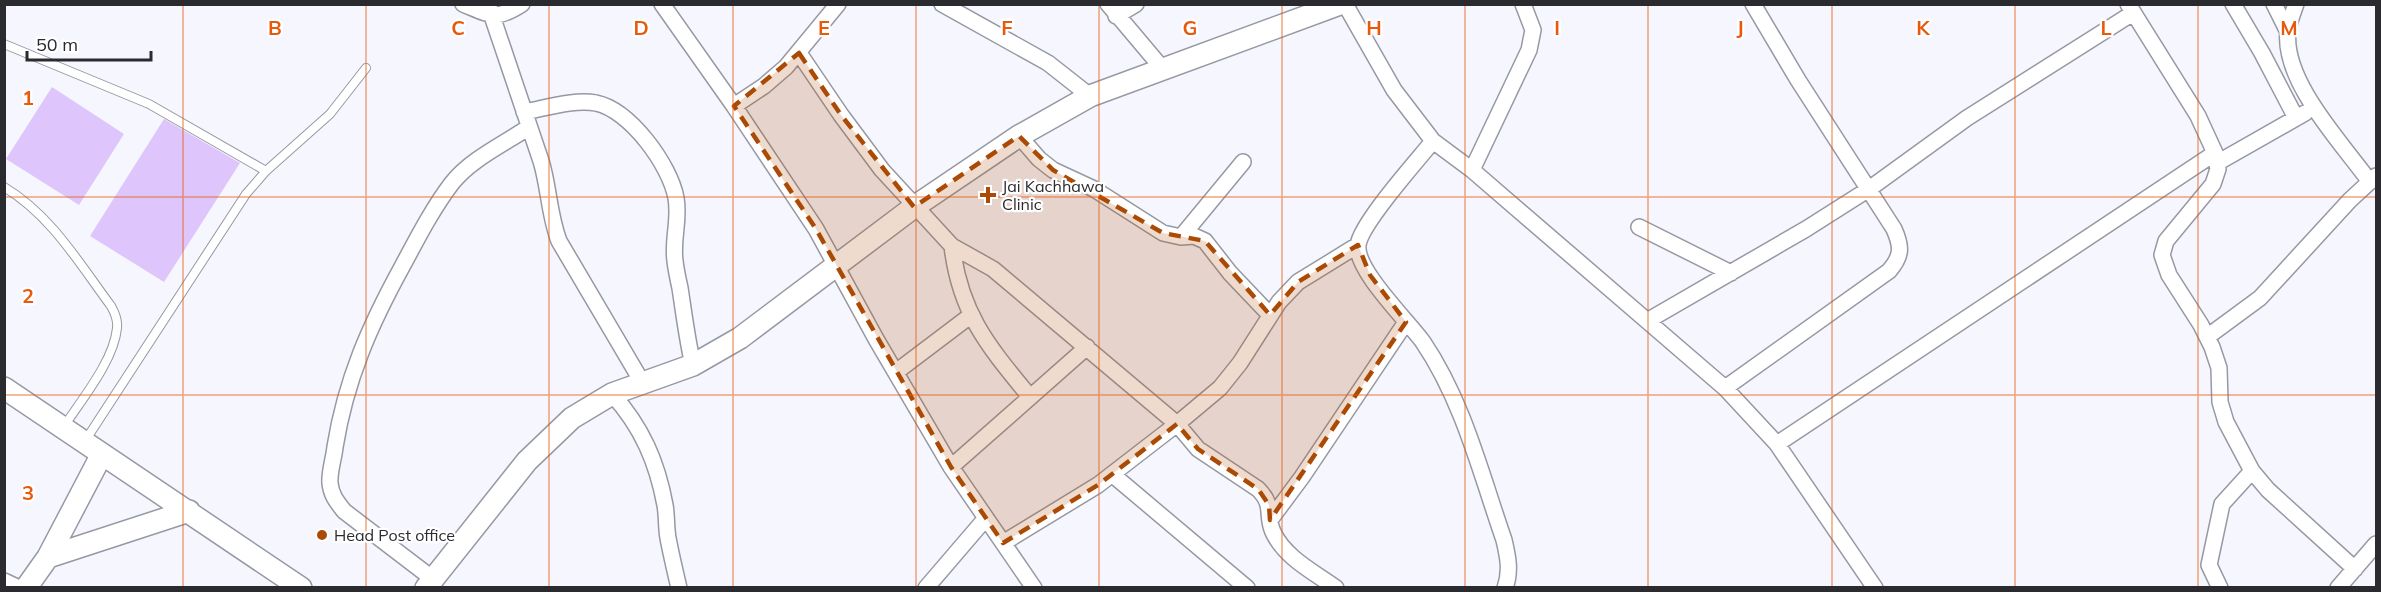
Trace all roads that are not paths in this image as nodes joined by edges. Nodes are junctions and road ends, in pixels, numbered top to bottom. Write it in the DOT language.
graph roads {
  1 [pos="464,4"];
  2 [pos="522,4"];
  3 [pos="663,4"];
  4 [pos="838,4"];
  5 [pos="942,4"];
  6 [pos="1136,4"];
  7 [pos="1340,4"];
  8 [pos="1346,4"];
  9 [pos="1523,4"];
  10 [pos="1753,4"];
  11 [pos="2233,4"];
  12 [pos="2274,4"];
  13 [pos="2296,4"];
  14 [pos="2131,7"];
  15 [pos="490,10"];
  16 [pos="1112,10"];
  17 [pos="1311,10"];
  18 [pos="2288,32"];
  19 [pos="4,44"];
  20 [pos="799,53"];
  21 [pos="366,68"];
  22 [pos="1162,68"];
  23 [pos="1090,96"];
  24 [pos="734,106"];
  25 [pos="2315,107"];
  26 [pos="524,112"];
  27 [pos="2296,118"];
  28 [pos="529,127"];
  29 [pos="1020,136"];
  30 [pos="1433,141"];
  31 [pos="2216,158"];
  32 [pos="1243,162"];
  33 [pos="1472,170"];
  34 [pos="266,171"];
  35 [pos="2373,179"];
  36 [pos="4,187"];
  37 [pos="1869,189"];
  38 [pos="914,207"];
  39 [pos="1639,227"];
  40 [pos="1181,237"];
  41 [pos="1358,245"];
  42 [pos="952,246"];
  43 [pos="836,264"];
  44 [pos="1731,273"];
  45 [pos="1270,315"];
  46 [pos="970,316"];
  47 [pos="1647,321"];
  48 [pos="1406,322"];
  49 [pos="2207,337"];
  50 [pos="1087,347"];
  51 [pos="693,365"];
  52 [pos="896,372"];
  53 [pos="642,382"];
  54 [pos="4,388"];
  55 [pos="1725,388"];
  56 [pos="612,394"];
  57 [pos="1030,397"];
  58 [pos="1177,424"];
  59 [pos="63,428"];
  60 [pos="84,442"];
  61 [pos="1777,444"];
  62 [pos="102,454"];
  63 [pos="951,467"];
  64 [pos="2252,471"];
  65 [pos="1113,475"];
  66 [pos="189,511"];
  67 [pos="986,518"];
  68 [pos="1270,520"];
  69 [pos="1003,543"];
  70 [pos="2376,544"];
  71 [pos="48,557"];
  72 [pos="2355,569"];
  73 [pos="4,581"];
  74 [pos="429,583"];
  75 [pos="19,588"];
  76 [pos="26,588"];
  77 [pos="301,588"];
  78 [pos="679,588"];
  79 [pos="926,588"];
  80 [pos="1034,588"];
  81 [pos="1247,588"];
  82 [pos="1336,588"];
  83 [pos="1505,588"];
  84 [pos="1875,588"];
  85 [pos="2220,588"];
  86 [pos="2338,588"];
  1 -- 15 [label="street"];
  2 -- 15 [label="street"];
  3 -- 24 [label="street"];
  4 -- 20 [label="street"];
  5 -- 23 [label="street"];
  6 -- 16 [label="street"];
  7 -- 17 [label="street"];
  8 -- 30 [label="street"];
  9 -- 33 [label="street"];
  10 -- 37 [label="street"];
  11 -- 27 [label="street"];
  12 -- 18 [label="street"];
  13 -- 18 [label="street"];
  14 -- 31 [label="street"];
  14 -- 37 [label="street"];
  15 -- 26 [label="street"];
  16 -- 22 [label="street"];
  17 -- 22 [label="street"];
  18 -- 25 [label="street"];
  19 -- 34 [label="lane"];
  20 -- 24 [label="street"];
  20 -- 38 [label="street"];
  21 -- 34 [label="lane"];
  22 -- 23 [label="street"];
  23 -- 29 [label="street"];
  24 -- 43 [label="street"];
  25 -- 27 [label="street"];
  25 -- 35 [label="street"];
  26 -- 28 [label="street"];
  26 -- 51 [label="street"];
  27 -- 31 [label="street"];
  28 -- 53 [label="street"];
  28 -- 74 [label="street"];
  29 -- 38 [label="street"];
  29 -- 40 [label="street"];
  30 -- 33 [label="street"];
  30 -- 41 [label="street"];
  31 -- 49 [label="street"];
  31 -- 61 [label="street"];
  32 -- 40 [label="street"];
  33 -- 47 [label="street"];
  34 -- 60 [label="lane"];
  35 -- 49 [label="street"];
  36 -- 59 [label="lane"];
  37 -- 44 [label="street"];
  37 -- 55 [label="street"];
  38 -- 42 [label="street"];
  38 -- 43 [label="street"];
  39 -- 44 [label="street"];
  40 -- 45 [label="street"];
  41 -- 45 [label="street"];
  41 -- 48 [label="street"];
  42 -- 46 [label="street"];
  42 -- 50 [label="street"];
  43 -- 51 [label="street"];
  43 -- 52 [label="street"];
  44 -- 47 [label="street"];
  45 -- 58 [label="street"];
  46 -- 52 [label="street"];
  46 -- 57 [label="street"];
  47 -- 55 [label="street"];
  48 -- 68 [label="street"];
  48 -- 83 [label="street"];
  49 -- 64 [label="street"];
  50 -- 57 [label="street"];
  50 -- 58 [label="street"];
  51 -- 53 [label="street"];
  52 -- 63 [label="street"];
  53 -- 56 [label="street"];
  54 -- 59 [label="street"];
  55 -- 61 [label="street"];
  56 -- 74 [label="street"];
  56 -- 78 [label="street"];
  57 -- 63 [label="street"];
  58 -- 65 [label="street"];
  58 -- 68 [label="street"];
  59 -- 60 [label="street"];
  60 -- 62 [label="street"];
  61 -- 84 [label="street"];
  62 -- 66 [label="street"];
  62 -- 71 [label="street"];
  63 -- 67 [label="street"];
  64 -- 72 [label="street"];
  64 -- 85 [label="street"];
  65 -- 69 [label="street"];
  65 -- 81 [label="street"];
  66 -- 71 [label="street"];
  66 -- 77 [label="street"];
  67 -- 69 [label="street"];
  67 -- 79 [label="street"];
  68 -- 82 [label="street"];
  69 -- 80 [label="street"];
  70 -- 72 [label="street"];
  71 -- 76 [label="street"];
  72 -- 86 [label="street"];
  73 -- 75 [label="street"];
}
